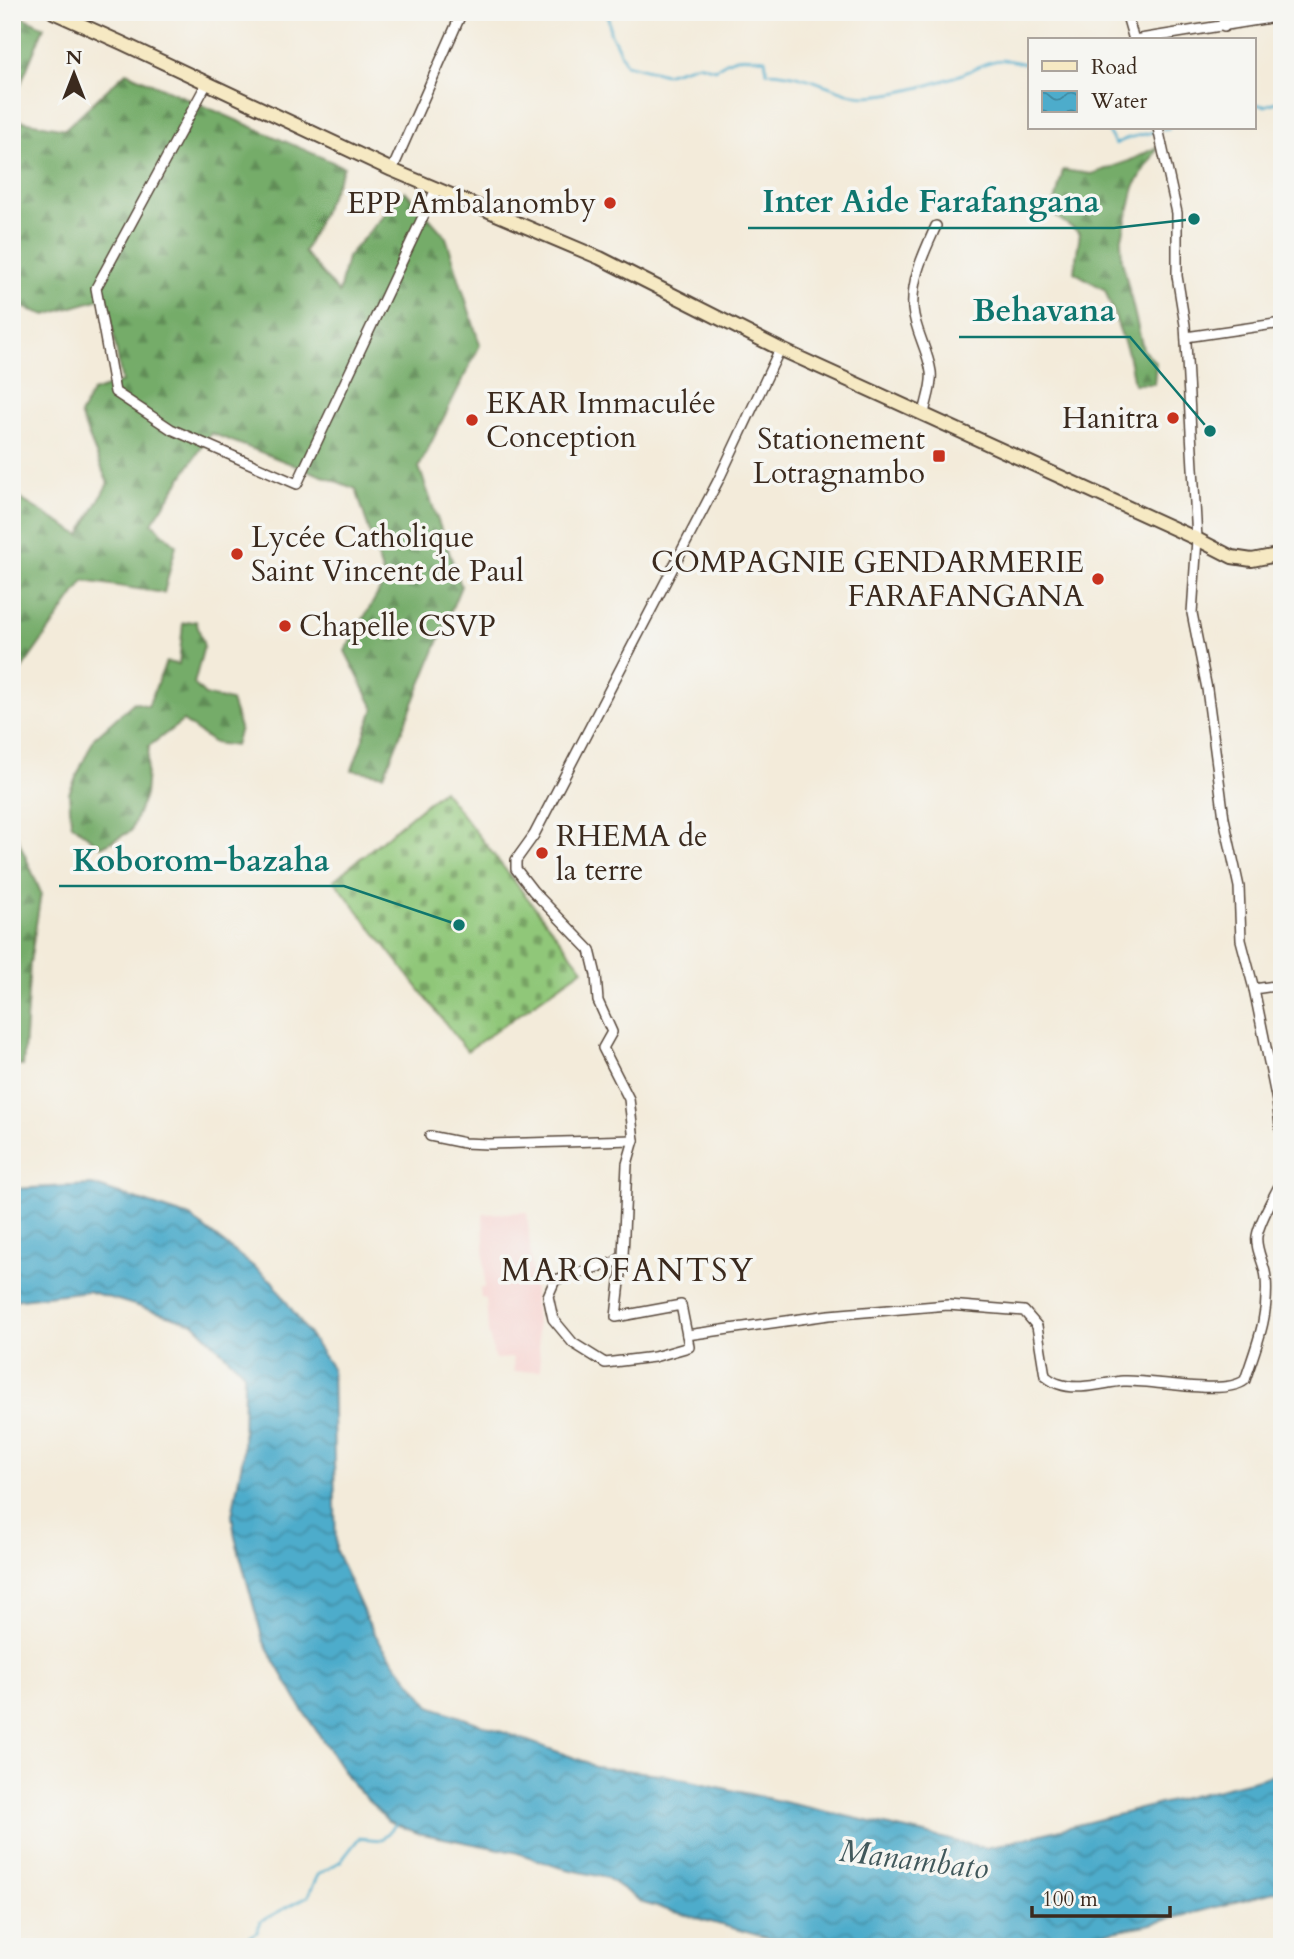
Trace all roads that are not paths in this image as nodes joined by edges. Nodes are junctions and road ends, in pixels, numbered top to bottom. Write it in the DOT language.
graph roads {
  1 [pos="53,12"];
  2 [pos="462,12"];
  3 [pos="1126,12"];
  4 [pos="1222,12"];
  5 [pos="1282,16"];
  6 [pos="1224,27"];
  7 [pos="1133,38"];
  8 [pos="1148,38"];
  9 [pos="207,83"];
  10 [pos="1158,130"];
  11 [pos="392,170"];
  12 [pos="436,189"];
  13 [pos="936,226"];
  14 [pos="1282,323"];
  15 [pos="1185,337"];
  16 [pos="780,349"];
  17 [pos="923,414"];
  18 [pos="1197,539"];
  19 [pos="1282,554"];
  20 [pos="1282,985"];
  21 [pos="1254,989"];
  22 [pos="430,1136"];
  23 [pos="634,1140"];
  24 [pos="1282,1141"];
  25 [pos="1282,1180"];
  26 [pos="623,1256"];
  27 [pos="687,1335"];
  1 -- 9 [label="main road"];
  2 -- 11 [label="street"];
  3 -- 7 [label="street"];
  4 -- 6 [label="street"];
  5 -- 6 [label="street"];
  6 -- 8 [label="street"];
  9 -- 11 [label="main road"];
  9 -- 12 [label="street"];
  10 -- 15 [label="street"];
  11 -- 12 [label="main road"];
  12 -- 16 [label="main road"];
  13 -- 17 [label="street"];
  14 -- 15 [label="street"];
  15 -- 18 [label="street"];
  16 -- 17 [label="main road"];
  16 -- 23 [label="street"];
  17 -- 18 [label="main road"];
  18 -- 19 [label="main road"];
  18 -- 21 [label="street"];
  20 -- 21 [label="street"];
  21 -- 24 [label="street"];
  22 -- 23 [label="street"];
  23 -- 26 [label="street"];
  25 -- 27 [label="street"];
  26 -- 27 [label="street"];
  26 -- 27 [label="street"];
}
